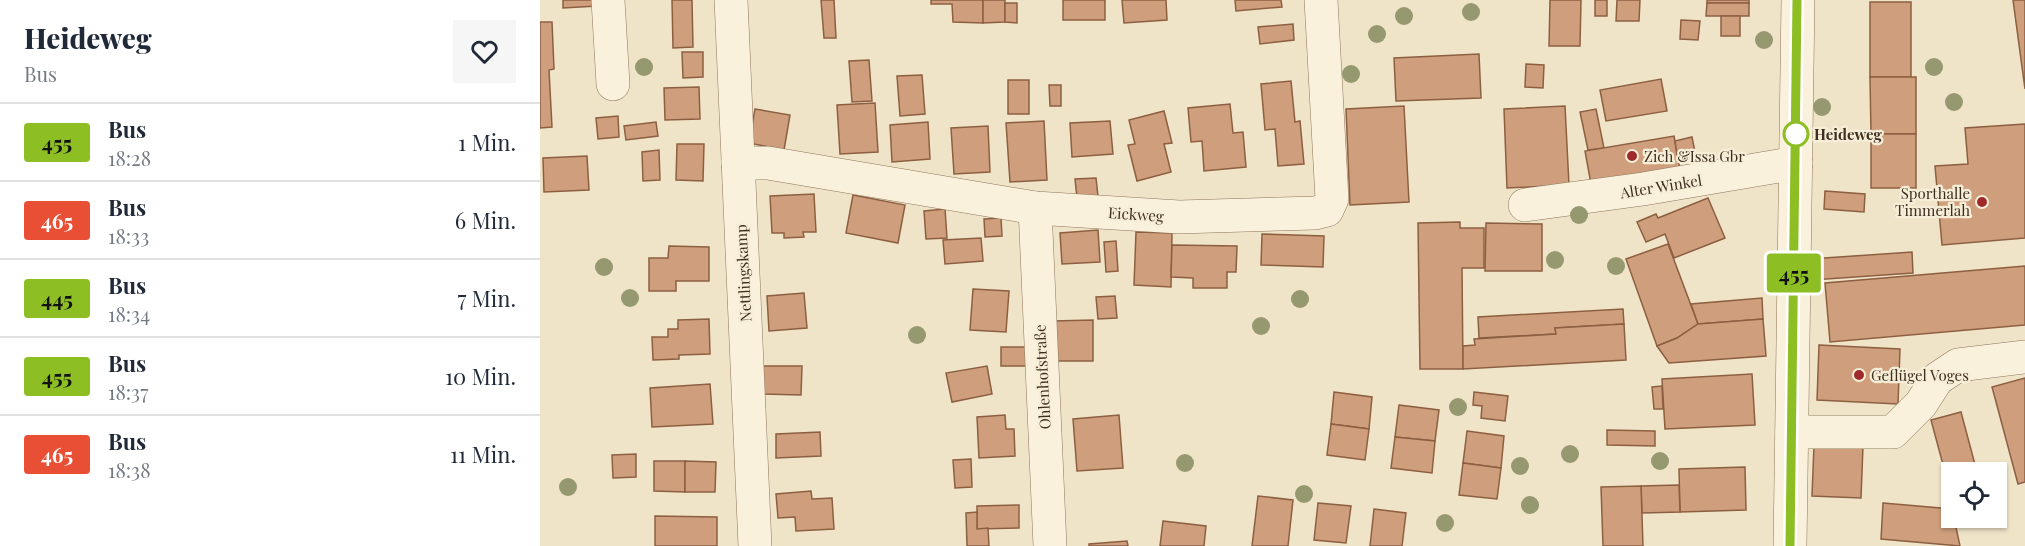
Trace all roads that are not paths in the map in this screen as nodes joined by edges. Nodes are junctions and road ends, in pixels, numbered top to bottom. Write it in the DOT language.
graph roads {
  1 [pos="608,0"];
  2 [pos="731,0"];
  3 [pos="1321,0"];
  4 [pos="1797,0"];
  5 [pos="612,84"];
  6 [pos="738,163"];
  7 [pos="1796,163"];
  8 [pos="1525,205"];
  9 [pos="1035,208"];
  10 [pos="2025,357"];
  11 [pos="1792,432"];
  12 [pos="755,546"];
  13 [pos="1050,546"];
  14 [pos="1790,546"];
  1 -- 5 [label="street"];
  2 -- 6 [label="street, Nettlingskamp"];
  3 -- 9 [label="street, Eickweg"];
  4 -- 7 [label="street"];
  6 -- 9 [label="street, Eickweg"];
  6 -- 12 [label="street, Nettlingskamp"];
  7 -- 8 [label="street, Alter Winkel"];
  7 -- 11 [label="street"];
  9 -- 13 [label="street, Ohlenhofstraße"];
  10 -- 11 [label="street"];
  11 -- 14 [label="street"];
}
